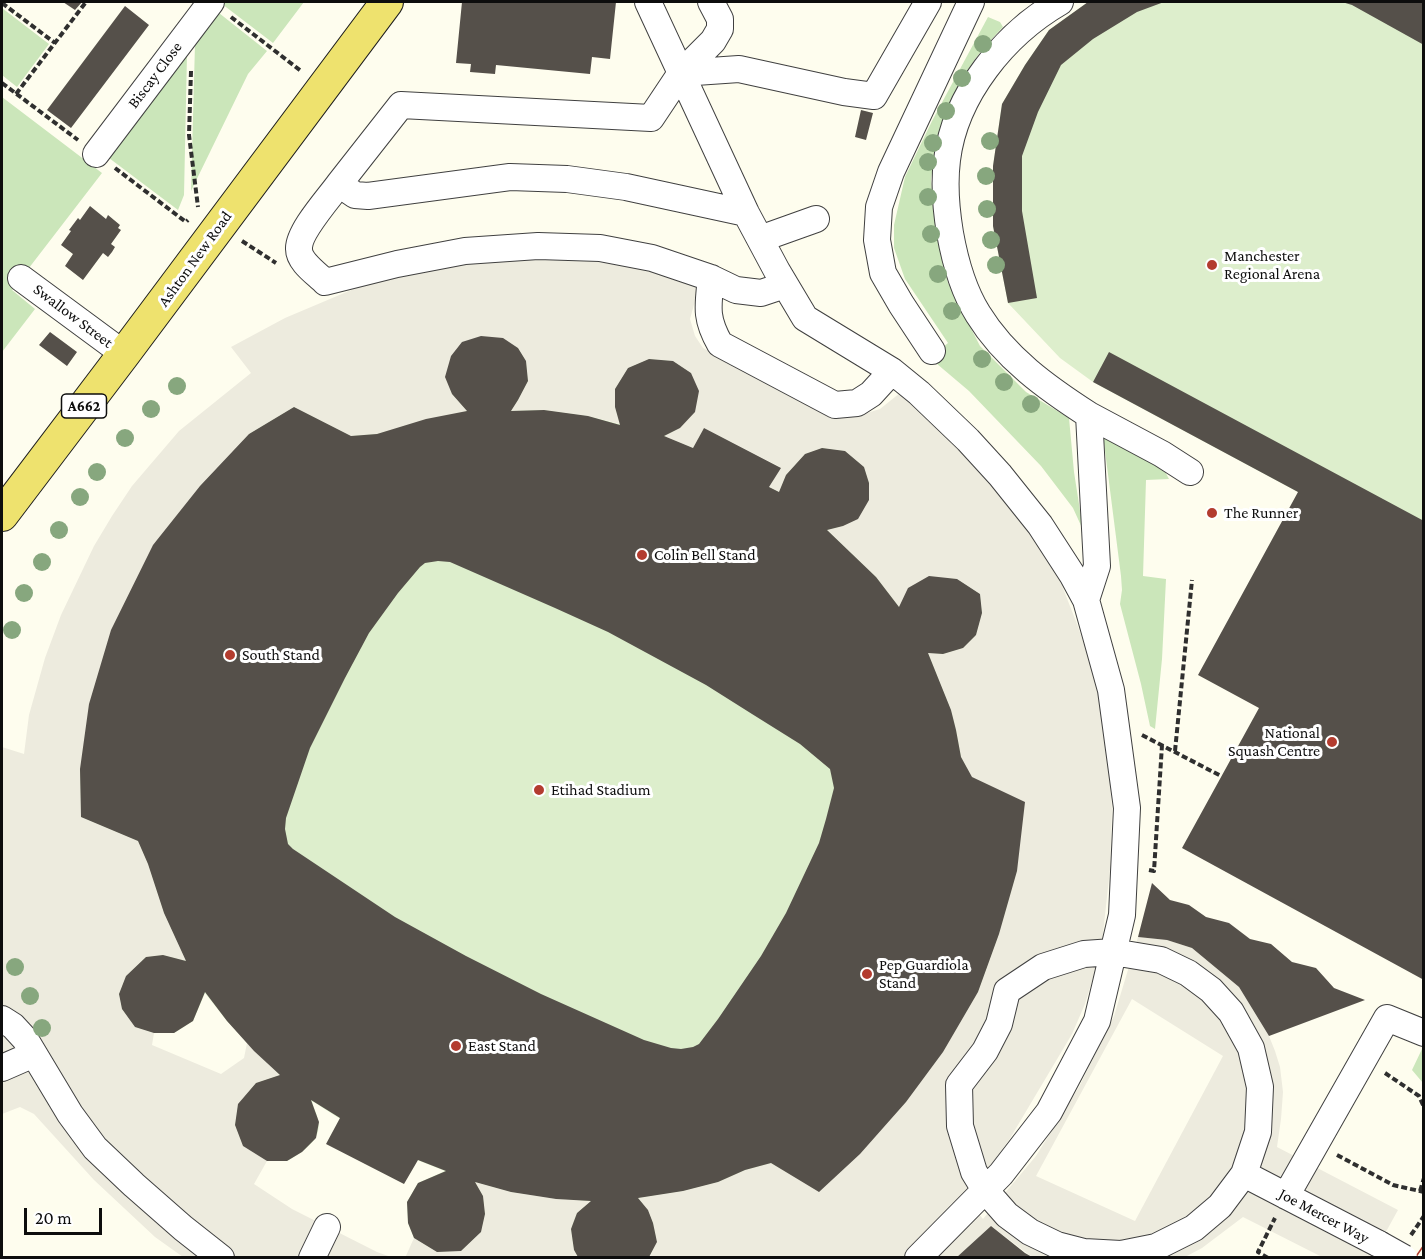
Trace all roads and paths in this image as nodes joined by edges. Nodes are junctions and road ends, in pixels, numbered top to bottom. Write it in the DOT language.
graph roads {
  1 [pos="86,2"];
  2 [pos="387,2"];
  3 [pos="648,2"];
  4 [pos="711,2"];
  5 [pos="928,2"];
  6 [pos="971,2"];
  7 [pos="1060,2"];
  8 [pos="2,3"];
  9 [pos="206,8"];
  10 [pos="55,43"];
  11 [pos="191,69"];
  12 [pos="681,73"];
  13 [pos="322,88"];
  14 [pos="16,94"];
  15 [pos="96,154"];
  16 [pos="339,184"];
  17 [pos="198,208"];
  18 [pos="746,213"];
  19 [pos="816,219"];
  20 [pos="759,239"];
  21 [pos="245,244"];
  22 [pos="271,261"];
  23 [pos="21,278"];
  24 [pos="711,278"];
  25 [pos="785,285"];
  26 [pos="932,351"];
  27 [pos="124,354"];
  28 [pos="892,371"];
  29 [pos="1089,415"];
  30 [pos="1190,472"];
  31 [pos="2,515"];
  32 [pos="1192,580"];
  33 [pos="1086,600"];
  34 [pos="1145,736"];
  35 [pos="1162,745"];
  36 [pos="1175,751"];
  37 [pos="1221,776"];
  38 [pos="1154,871"];
  39 [pos="1113,952"];
  40 [pos="2,1019"];
  41 [pos="1424,1033"];
  42 [pos="34,1054"];
  43 [pos="2,1068"];
  44 [pos="1395,1080"];
  45 [pos="1424,1107"];
  46 [pos="1315,1144"];
  47 [pos="1244,1174"];
  48 [pos="1424,1178"];
  49 [pos="985,1190"];
  50 [pos="1422,1192"];
  51 [pos="1286,1197"];
  52 [pos="327,1227"];
  53 [pos="221,1257"];
  54 [pos="312,1257"];
  55 [pos="918,1257"];
  56 [pos="1268,1257"];
  57 [pos="1404,1257"];
  1 -- 10 [label="path"];
  2 -- 13 [label="main road, Ashton New Road / A662"];
  3 -- 12 [label="street"];
  4 -- 12 [label="street"];
  5 -- 12 [label="street"];
  6 -- 26 [label="street"];
  7 -- 29 [label="street"];
  8 -- 10 [label="path"];
  9 -- 13 [label="path"];
  9 -- 15 [label="street, Biscay Close"];
  10 -- 14 [label="path"];
  11 -- 17 [label="path"];
  12 -- 16 [label="street"];
  12 -- 18 [label="street"];
  13 -- 27 [label="main road, Ashton New Road / A662"];
  16 -- 18 [label="street"];
  16 -- 24 [label="street"];
  18 -- 20 [label="street"];
  19 -- 20 [label="street"];
  20 -- 25 [label="street"];
  21 -- 22 [label="path"];
  23 -- 27 [label="street, Swallow Street"];
  24 -- 25 [label="street"];
  24 -- 28 [label="street"];
  25 -- 28 [label="street"];
  27 -- 31 [label="main road, Ashton New Road / A662"];
  28 -- 33 [label="street"];
  29 -- 30 [label="street"];
  29 -- 33 [label="street"];
  32 -- 36 [label="path"];
  33 -- 39 [label="street"];
  34 -- 35 [label="path"];
  35 -- 36 [label="path"];
  35 -- 38 [label="path"];
  36 -- 37 [label="path"];
  39 -- 47 [label="street"];
  39 -- 49 [label="street"];
  39 -- 49 [label="street"];
  40 -- 42 [label="street"];
  41 -- 46 [label="street"];
  42 -- 43 [label="street"];
  42 -- 53 [label="street"];
  44 -- 45 [label="path"];
  46 -- 50 [label="path"];
  46 -- 51 [label="street"];
  47 -- 49 [label="street"];
  47 -- 51 [label="street, Joe Mercer Way"];
  48 -- 50 [label="path"];
  49 -- 55 [label="street"];
  51 -- 56 [label="path"];
  51 -- 57 [label="street, Joe Mercer Way, bridge"];
  52 -- 54 [label="street"];
}
